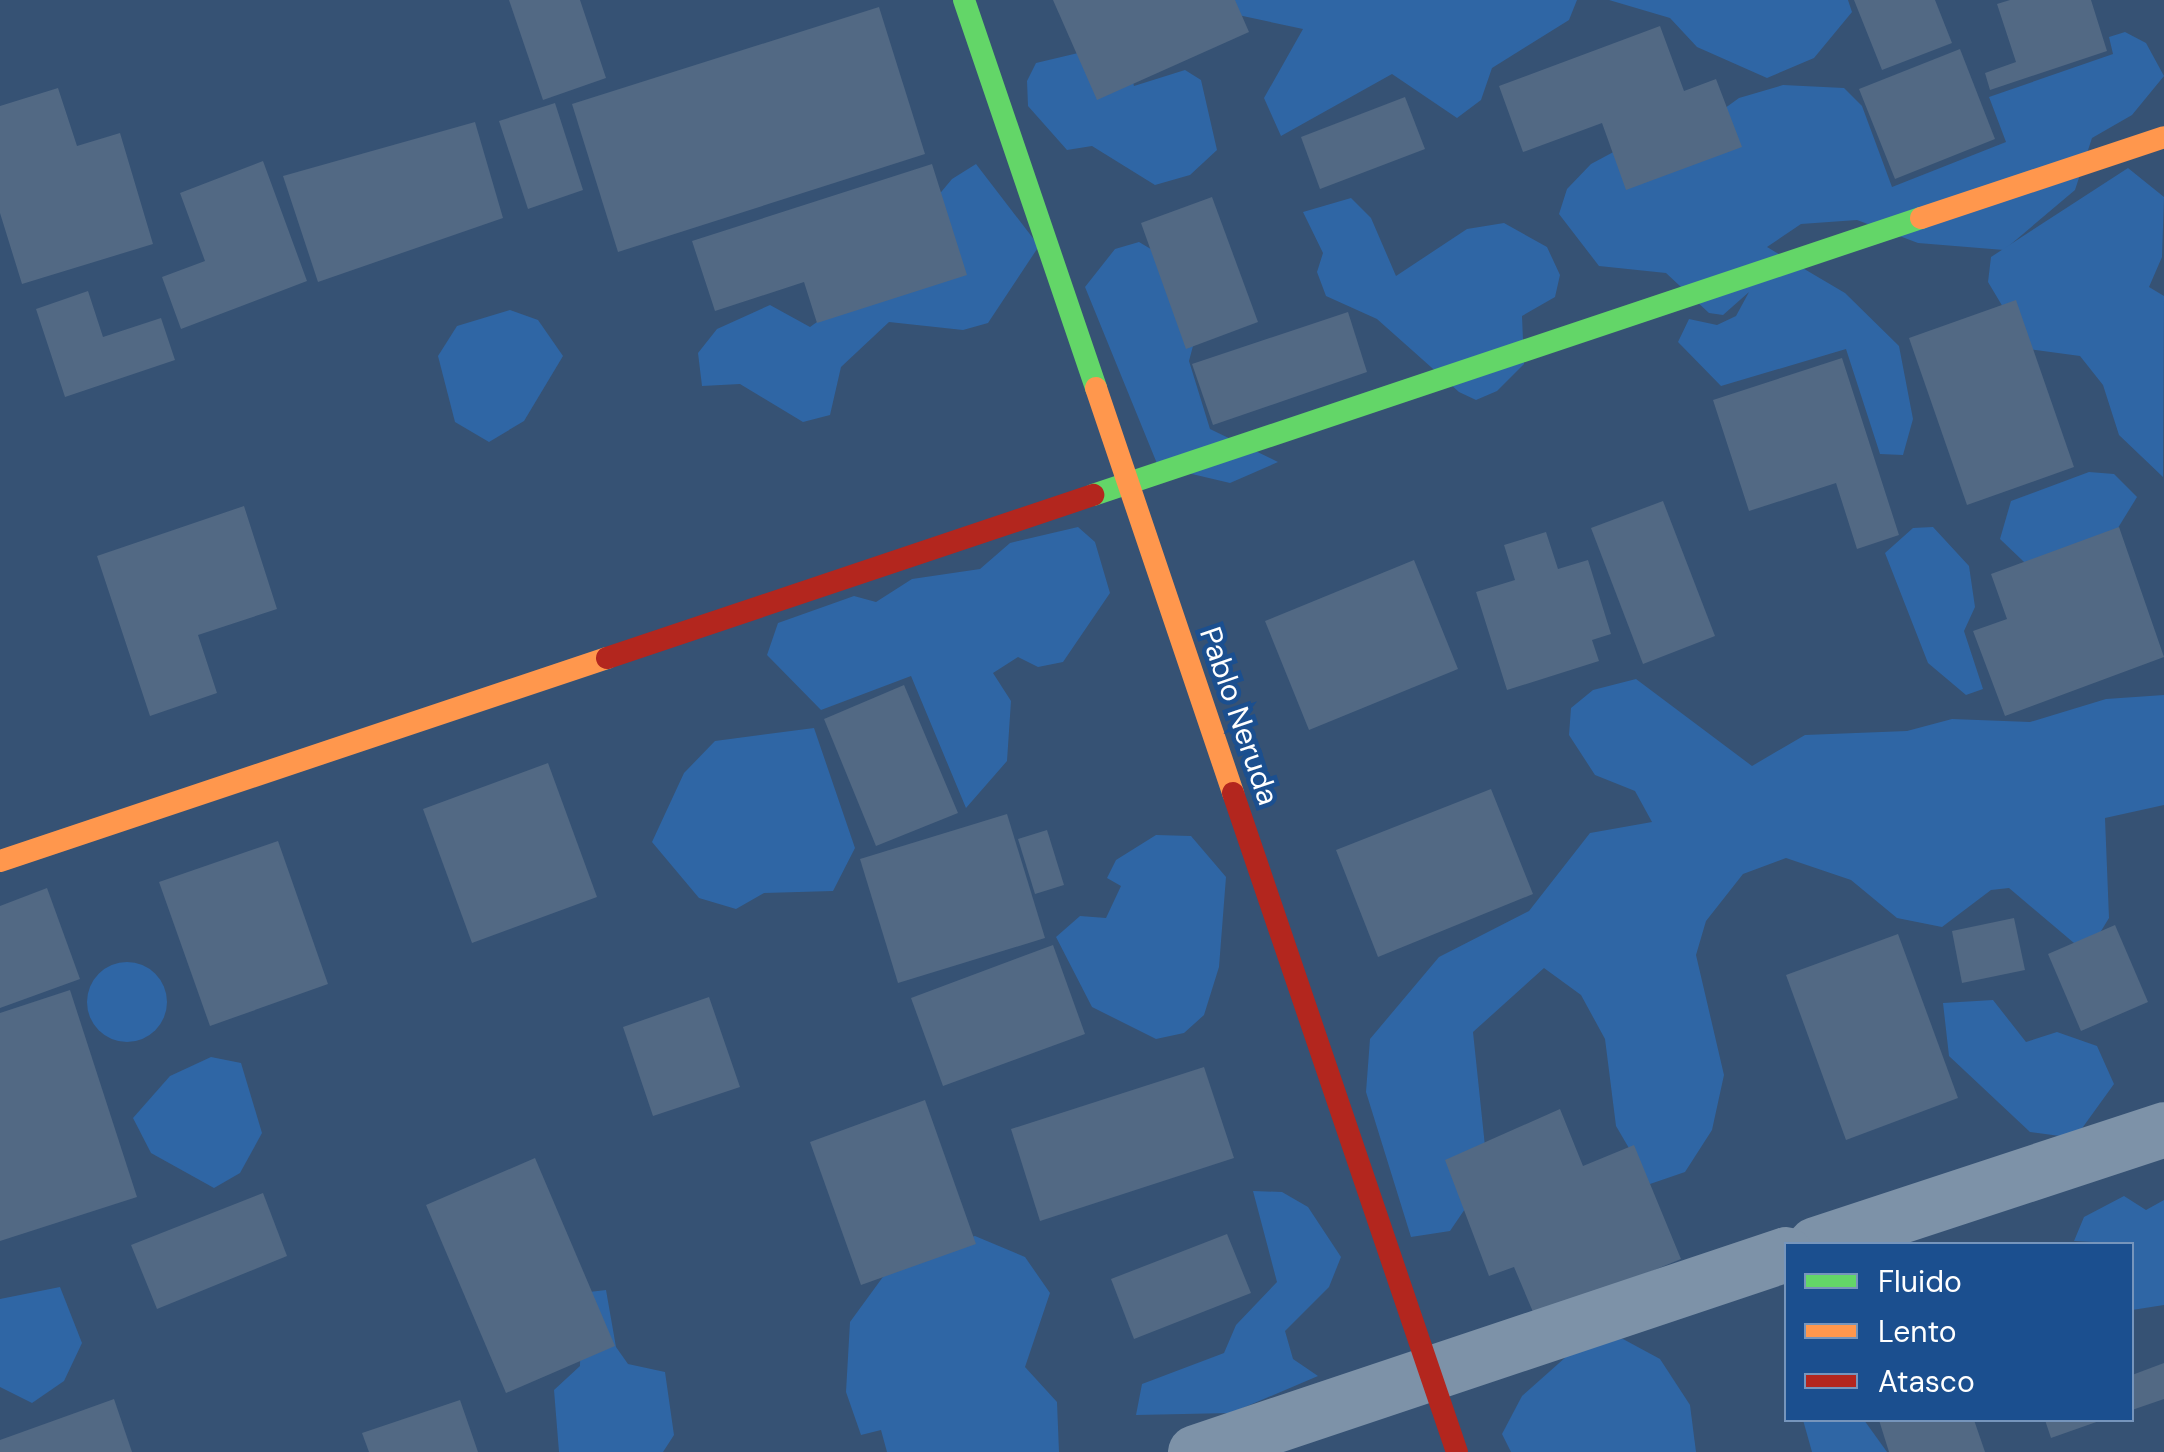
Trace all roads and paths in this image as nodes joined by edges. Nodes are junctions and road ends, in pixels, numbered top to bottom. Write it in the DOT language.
graph roads {
  1 [pos="964,0"];
  2 [pos="2164,138"];
  3 [pos="1129,484"];
  4 [pos="0,861"];
  5 [pos="2164,1129"];
  6 [pos="1821,1242"];
  7 [pos="1784,1255"];
  8 [pos="1430,1372"];
  9 [pos="1195,1452"];
  10 [pos="1457,1452"];
  1 -- 3 [label="street, Pablo Neruda"];
  2 -- 3 [label="street"];
  3 -- 4 [label="street"];
  3 -- 8 [label="street, Pablo Neruda"];
  5 -- 6 [label="street"];
  7 -- 8 [label="street"];
  8 -- 9 [label="street"];
  8 -- 10 [label="street, Pablo Neruda"];
}
